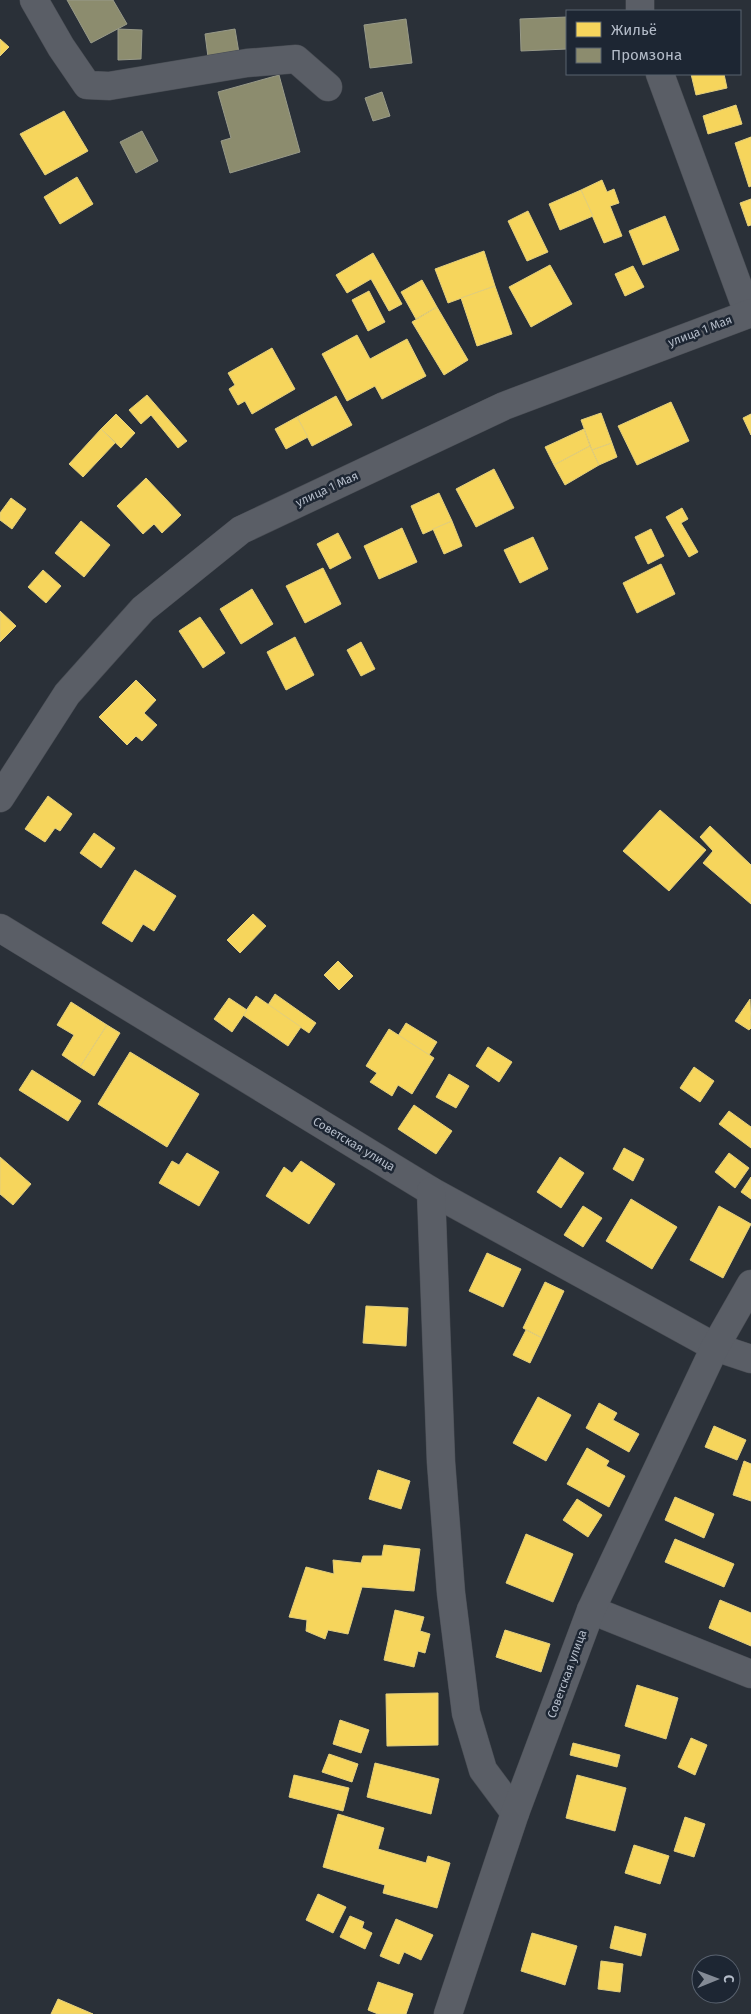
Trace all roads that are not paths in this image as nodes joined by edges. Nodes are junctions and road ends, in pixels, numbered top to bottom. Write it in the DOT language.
graph roads {
  1 [pos="34,0"];
  2 [pos="660,75"];
  3 [pos="328,88"];
  4 [pos="749,313"];
  5 [pos="0,798"];
  6 [pos="0,928"];
  7 [pos="431,1192"];
  8 [pos="751,1284"];
  9 [pos="715,1347"];
  10 [pos="751,1359"];
  11 [pos="591,1610"];
  12 [pos="751,1674"];
  13 [pos="515,1813"];
  14 [pos="448,2014"];
  1 -- 3 [label="street"];
  2 -- 4 [label="street"];
  4 -- 5 [label="street, улица 1 Мая"];
  6 -- 7 [label="street, Советская улица"];
  7 -- 9 [label="street, Советская улица"];
  7 -- 13 [label="street"];
  8 -- 9 [label="street, Советская улица"];
  9 -- 10 [label="street, Советская улица"];
  9 -- 11 [label="street, Советская улица"];
  11 -- 12 [label="street"];
  11 -- 13 [label="street, Советская улица"];
  13 -- 14 [label="street, Советская улица"];
}
